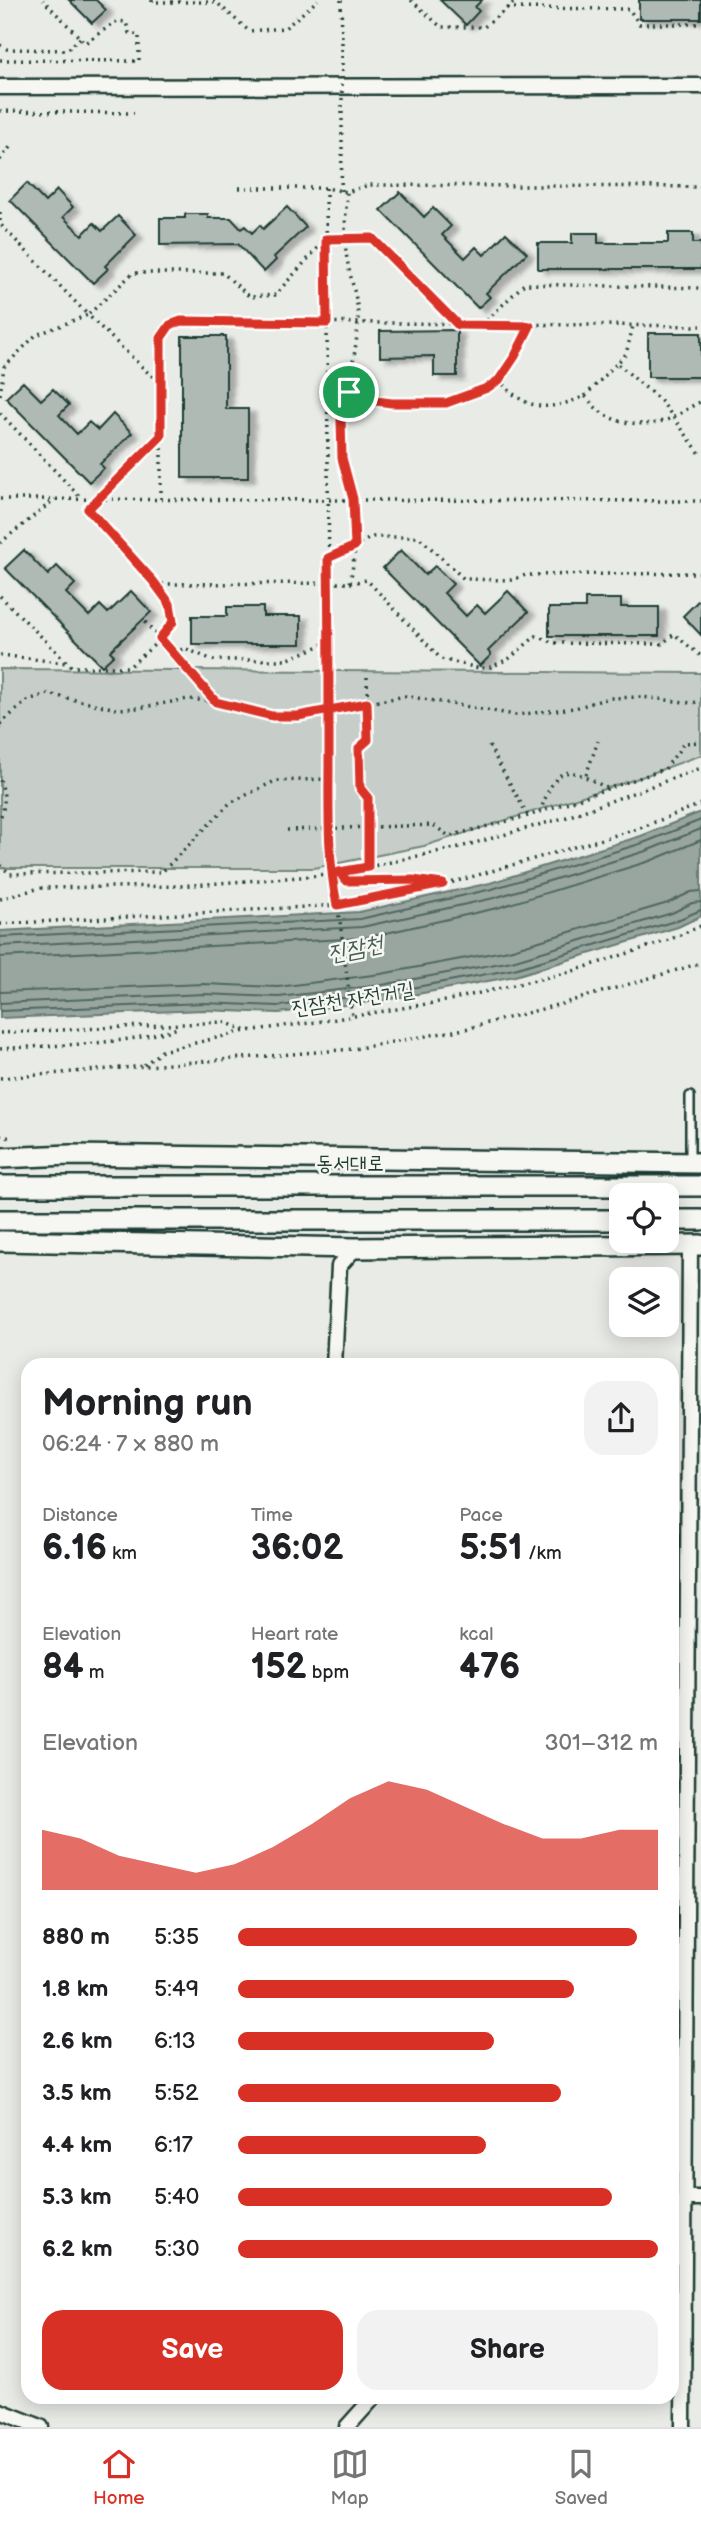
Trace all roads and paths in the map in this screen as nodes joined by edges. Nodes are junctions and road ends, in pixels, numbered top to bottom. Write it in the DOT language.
graph roads {
  1 [pos="43,0"];
  2 [pos="318,0"];
  3 [pos="341,0"];
  4 [pos="411,0"];
  5 [pos="517,0"];
  6 [pos="151,1"];
  7 [pos="507,8"];
  8 [pos="701,24"];
  9 [pos="81,38"];
  10 [pos="0,44"];
  11 [pos="0,60"];
  12 [pos="701,86"];
  13 [pos="0,87"];
  14 [pos="0,111"];
  15 [pos="134,113"];
  16 [pos="11,146"];
  17 [pos="0,160"];
  18 [pos="701,187"];
  19 [pos="239,188"];
  20 [pos="326,188"];
  21 [pos="344,192"];
  22 [pos="0,212"];
  23 [pos="326,239"];
  24 [pos="346,239"];
  25 [pos="701,288"];
  26 [pos="88,315"];
  27 [pos="327,323"];
  28 [pos="358,323"];
  29 [pos="458,325"];
  30 [pos="482,325"];
  31 [pos="530,326"];
  32 [pos="633,326"];
  33 [pos="701,326"];
  34 [pos="618,364"];
  35 [pos="327,377"];
  36 [pos="499,380"];
  37 [pos="162,386"];
  38 [pos="349,392"];
  39 [pos="0,395"];
  40 [pos="585,396"];
  41 [pos="701,402"];
  42 [pos="0,413"];
  43 [pos="675,416"];
  44 [pos="161,436"];
  45 [pos="701,454"];
  46 [pos="0,499"];
  47 [pos="55,499"];
  48 [pos="82,499"];
  49 [pos="98,499"];
  50 [pos="161,499"];
  51 [pos="328,499"];
  52 [pos="353,499"];
  53 [pos="701,501"];
  54 [pos="0,543"];
  55 [pos="355,546"];
  56 [pos="328,558"];
  57 [pos="701,573"];
  58 [pos="153,581"];
  59 [pos="328,582"];
  60 [pos="350,583"];
  61 [pos="0,596"];
  62 [pos="145,622"];
  63 [pos="160,638"];
  64 [pos="329,642"];
  65 [pos="175,654"];
  66 [pos="0,656"];
  67 [pos="701,656"];
  68 [pos="69,663"];
  69 [pos="367,677"];
  70 [pos="701,701"];
  71 [pos="216,702"];
  72 [pos="367,703"];
  73 [pos="329,710"];
  74 [pos="0,724"];
  75 [pos="598,741"];
  76 [pos="701,742"];
  77 [pos="489,746"];
  78 [pos="701,768"];
  79 [pos="586,776"];
  80 [pos="329,779"];
  81 [pos="0,780"];
  82 [pos="610,790"];
  83 [pos="701,804"];
  84 [pos="540,812"];
  85 [pos="528,816"];
  86 [pos="0,818"];
  87 [pos="368,828"];
  88 [pos="330,829"];
  89 [pos="287,830"];
  90 [pos="0,865"];
  91 [pos="368,867"];
  92 [pos="339,872"];
  93 [pos="331,873"];
  94 [pos="443,884"];
  95 [pos="0,899"];
  96 [pos="337,905"];
  97 [pos="0,924"];
  98 [pos="701,926"];
  99 [pos="701,963"];
  100 [pos="352,1016"];
  101 [pos="186,1026"];
  102 [pos="247,1031"];
  103 [pos="0,1033"];
  104 [pos="0,1049"];
  105 [pos="142,1066"];
  106 [pos="0,1078"];
  107 [pos="690,1096"];
  108 [pos="0,1144"];
  109 [pos="71,1155"];
  110 [pos="0,1157"];
  111 [pos="695,1163"];
  112 [pos="0,1186"];
  113 [pos="701,1186"];
  114 [pos="0,1220"];
  115 [pos="609,1220"];
  116 [pos="679,1220"];
  117 [pos="701,1220"];
  118 [pos="0,1241"];
  119 [pos="695,1245"];
  120 [pos="355,1248"];
  121 [pos="334,1358"];
  122 [pos="694,1792"];
  123 [pos="679,2044"];
  124 [pos="679,2084"];
  125 [pos="684,2198"];
  126 [pos="701,2198"];
  127 [pos="367,2404"];
  128 [pos="0,2412"];
  129 [pos="41,2427"];
  130 [pos="346,2427"];
  131 [pos="683,2427"];
  1 -- 9 [label="path"];
  2 -- 6 [label="path"];
  3 -- 21 [label="path, bridge"];
  4 -- 7 [label="path"];
  5 -- 7 [label="path"];
  7 -- 8 [label="path"];
  9 -- 10 [label="path"];
  9 -- 11 [label="path"];
  12 -- 13 [label="street"];
  14 -- 15 [label="path"];
  16 -- 17 [label="path"];
  18 -- 21 [label="path"];
  19 -- 20 [label="path"];
  20 -- 21 [label="path"];
  20 -- 23 [label="path"];
  21 -- 24 [label="path"];
  22 -- 26 [label="path"];
  23 -- 24 [label="path"];
  23 -- 26 [label="path"];
  23 -- 27 [label="path"];
  24 -- 28 [label="path"];
  24 -- 29 [label="path"];
  25 -- 30 [label="path"];
  26 -- 37 [label="path"];
  26 -- 39 [label="path"];
  27 -- 28 [label="path"];
  27 -- 35 [label="path"];
  27 -- 37 [label="path"];
  28 -- 29 [label="path"];
  28 -- 38 [label="path"];
  29 -- 30 [label="path"];
  30 -- 31 [label="path"];
  31 -- 32 [label="path"];
  31 -- 36 [label="path"];
  32 -- 33 [label="path"];
  32 -- 34 [label="path"];
  34 -- 40 [label="path"];
  34 -- 43 [label="path"];
  35 -- 38 [label="path"];
  35 -- 51 [label="path"];
  36 -- 38 [label="path"];
  36 -- 40 [label="path"];
  37 -- 44 [label="path"];
  38 -- 52 [label="path"];
  40 -- 43 [label="path"];
  41 -- 43 [label="path"];
  42 -- 48 [label="path"];
  43 -- 45 [label="path"];
  44 -- 49 [label="path"];
  44 -- 50 [label="path"];
  46 -- 47 [label="path"];
  47 -- 48 [label="path"];
  47 -- 54 [label="path"];
  48 -- 49 [label="path"];
  49 -- 50 [label="path"];
  49 -- 58 [label="path"];
  50 -- 51 [label="path"];
  51 -- 52 [label="path"];
  51 -- 56 [label="path"];
  52 -- 53 [label="path"];
  52 -- 55 [label="path"];
  55 -- 56 [label="path"];
  55 -- 57 [label="path"];
  55 -- 60 [label="path"];
  56 -- 59 [label="path"];
  58 -- 59 [label="path"];
  58 -- 63 [label="path"];
  59 -- 60 [label="path"];
  59 -- 64 [label="path"];
  60 -- 67 [label="path"];
  61 -- 68 [label="path"];
  62 -- 63 [label="path"];
  63 -- 65 [label="path"];
  63 -- 68 [label="path"];
  64 -- 65 [label="path"];
  64 -- 73 [label="path"];
  65 -- 71 [label="path"];
  66 -- 68 [label="path"];
  69 -- 72 [label="path"];
  70 -- 72 [label="path"];
  71 -- 73 [label="path"];
  71 -- 74 [label="path"];
  72 -- 73 [label="path"];
  72 -- 87 [label="path"];
  73 -- 80 [label="path"];
  75 -- 79 [label="path"];
  76 -- 82 [label="path"];
  77 -- 85 [label="path"];
  78 -- 91 [label="path"];
  79 -- 82 [label="path"];
  79 -- 84 [label="path"];
  80 -- 88 [label="path"];
  80 -- 90 [label="path"];
  81 -- 86 [label="path"];
  82 -- 84 [label="path"];
  83 -- 94 [label="path"];
  84 -- 85 [label="path"];
  85 -- 87 [label="path"];
  87 -- 88 [label="path"];
  87 -- 91 [label="path"];
  88 -- 89 [label="path"];
  88 -- 93 [label="path"];
  91 -- 92 [label="path"];
  92 -- 93 [label="path"];
  92 -- 94 [label="path"];
  93 -- 95 [label="path"];
  93 -- 96 [label="path"];
  94 -- 96 [label="path"];
  96 -- 97 [label="path"];
  96 -- 100 [label="path"];
  98 -- 100 [label="path, 진잠천 자전거길"];
  99 -- 105 [label="path"];
  100 -- 102 [label="path, 진잠천 자전거길"];
  101 -- 102 [label="path, 진잠천 자전거길"];
  101 -- 103 [label="path, 진잠천 자전거길"];
  101 -- 104 [label="path"];
  102 -- 105 [label="path"];
  105 -- 106 [label="path"];
  107 -- 111 [label="lane"];
  108 -- 109 [label="street"];
  109 -- 110 [label="street"];
  109 -- 111 [label="street"];
  112 -- 113 [label="street, 동서대로"];
  114 -- 115 [label="street"];
  116 -- 117 [label="street"];
  118 -- 120 [label="street"];
  119 -- 120 [label="street"];
  119 -- 122 [label="street"];
  120 -- 121 [label="street"];
  122 -- 123 [label="street"];
  124 -- 125 [label="street"];
  125 -- 126 [label="street"];
  125 -- 131 [label="street"];
  127 -- 130 [label="street"];
  128 -- 129 [label="street"];
}
